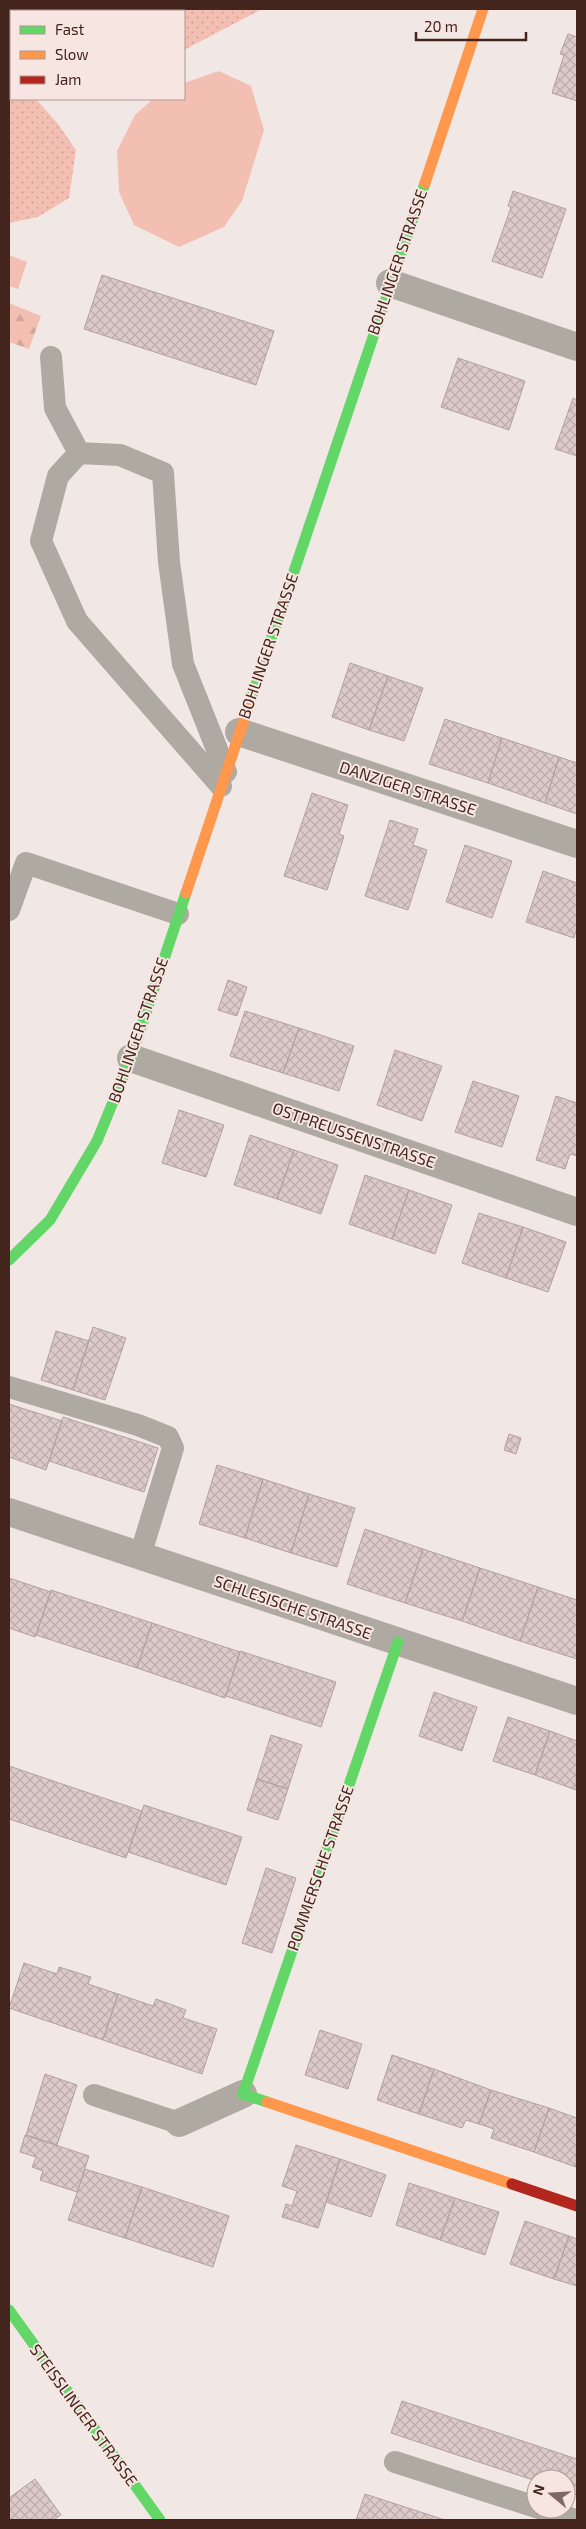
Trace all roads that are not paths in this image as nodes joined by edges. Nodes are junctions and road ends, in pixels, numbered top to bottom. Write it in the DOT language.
graph roads {
  1 [pos="483,9"];
  2 [pos="390,283"];
  3 [pos="577,347"];
  4 [pos="51,357"];
  5 [pos="79,453"];
  6 [pos="240,732"];
  7 [pos="223,779"];
  8 [pos="577,844"];
  9 [pos="9,910"];
  10 [pos="178,914"];
  11 [pos="131,1058"];
  12 [pos="577,1212"];
  13 [pos="9,1260"];
  14 [pos="9,1387"];
  15 [pos="9,1512"];
  16 [pos="140,1556"];
  17 [pos="398,1642"];
  18 [pos="577,1701"];
  19 [pos="243,2094"];
  20 [pos="94,2095"];
  21 [pos="179,2123"];
  22 [pos="577,2206"];
  23 [pos="9,2310"];
  24 [pos="395,2462"];
  25 [pos="526,2504"];
  26 [pos="160,2520"];
  1 -- 2 [label="street, BOHLINGER STRASSE"];
  2 -- 3 [label="street"];
  2 -- 6 [label="street, BOHLINGER STRASSE"];
  4 -- 5 [label="lane"];
  5 -- 7 [label="lane"];
  5 -- 7 [label="lane"];
  6 -- 7 [label="street, BOHLINGER STRASSE"];
  6 -- 8 [label="street, DANZIGER STRASSE"];
  7 -- 10 [label="street, BOHLINGER STRASSE"];
  9 -- 10 [label="lane"];
  10 -- 11 [label="street, BOHLINGER STRASSE"];
  11 -- 12 [label="street, OSTPREUSSENSTRASSE"];
  11 -- 13 [label="street, BOHLINGER STRASSE"];
  14 -- 16 [label="lane"];
  15 -- 16 [label="street, SCHLESISCHE STRASSE"];
  16 -- 17 [label="street, SCHLESISCHE STRASSE"];
  17 -- 18 [label="street, SCHLESISCHE STRASSE"];
  17 -- 19 [label="street, POMMERSCHE STRASSE"];
  19 -- 21 [label="street"];
  19 -- 22 [label="street"];
  20 -- 21 [label="lane"];
  23 -- 26 [label="street, STEISSLINGER STRASSE"];
  24 -- 25 [label="lane"];
}
